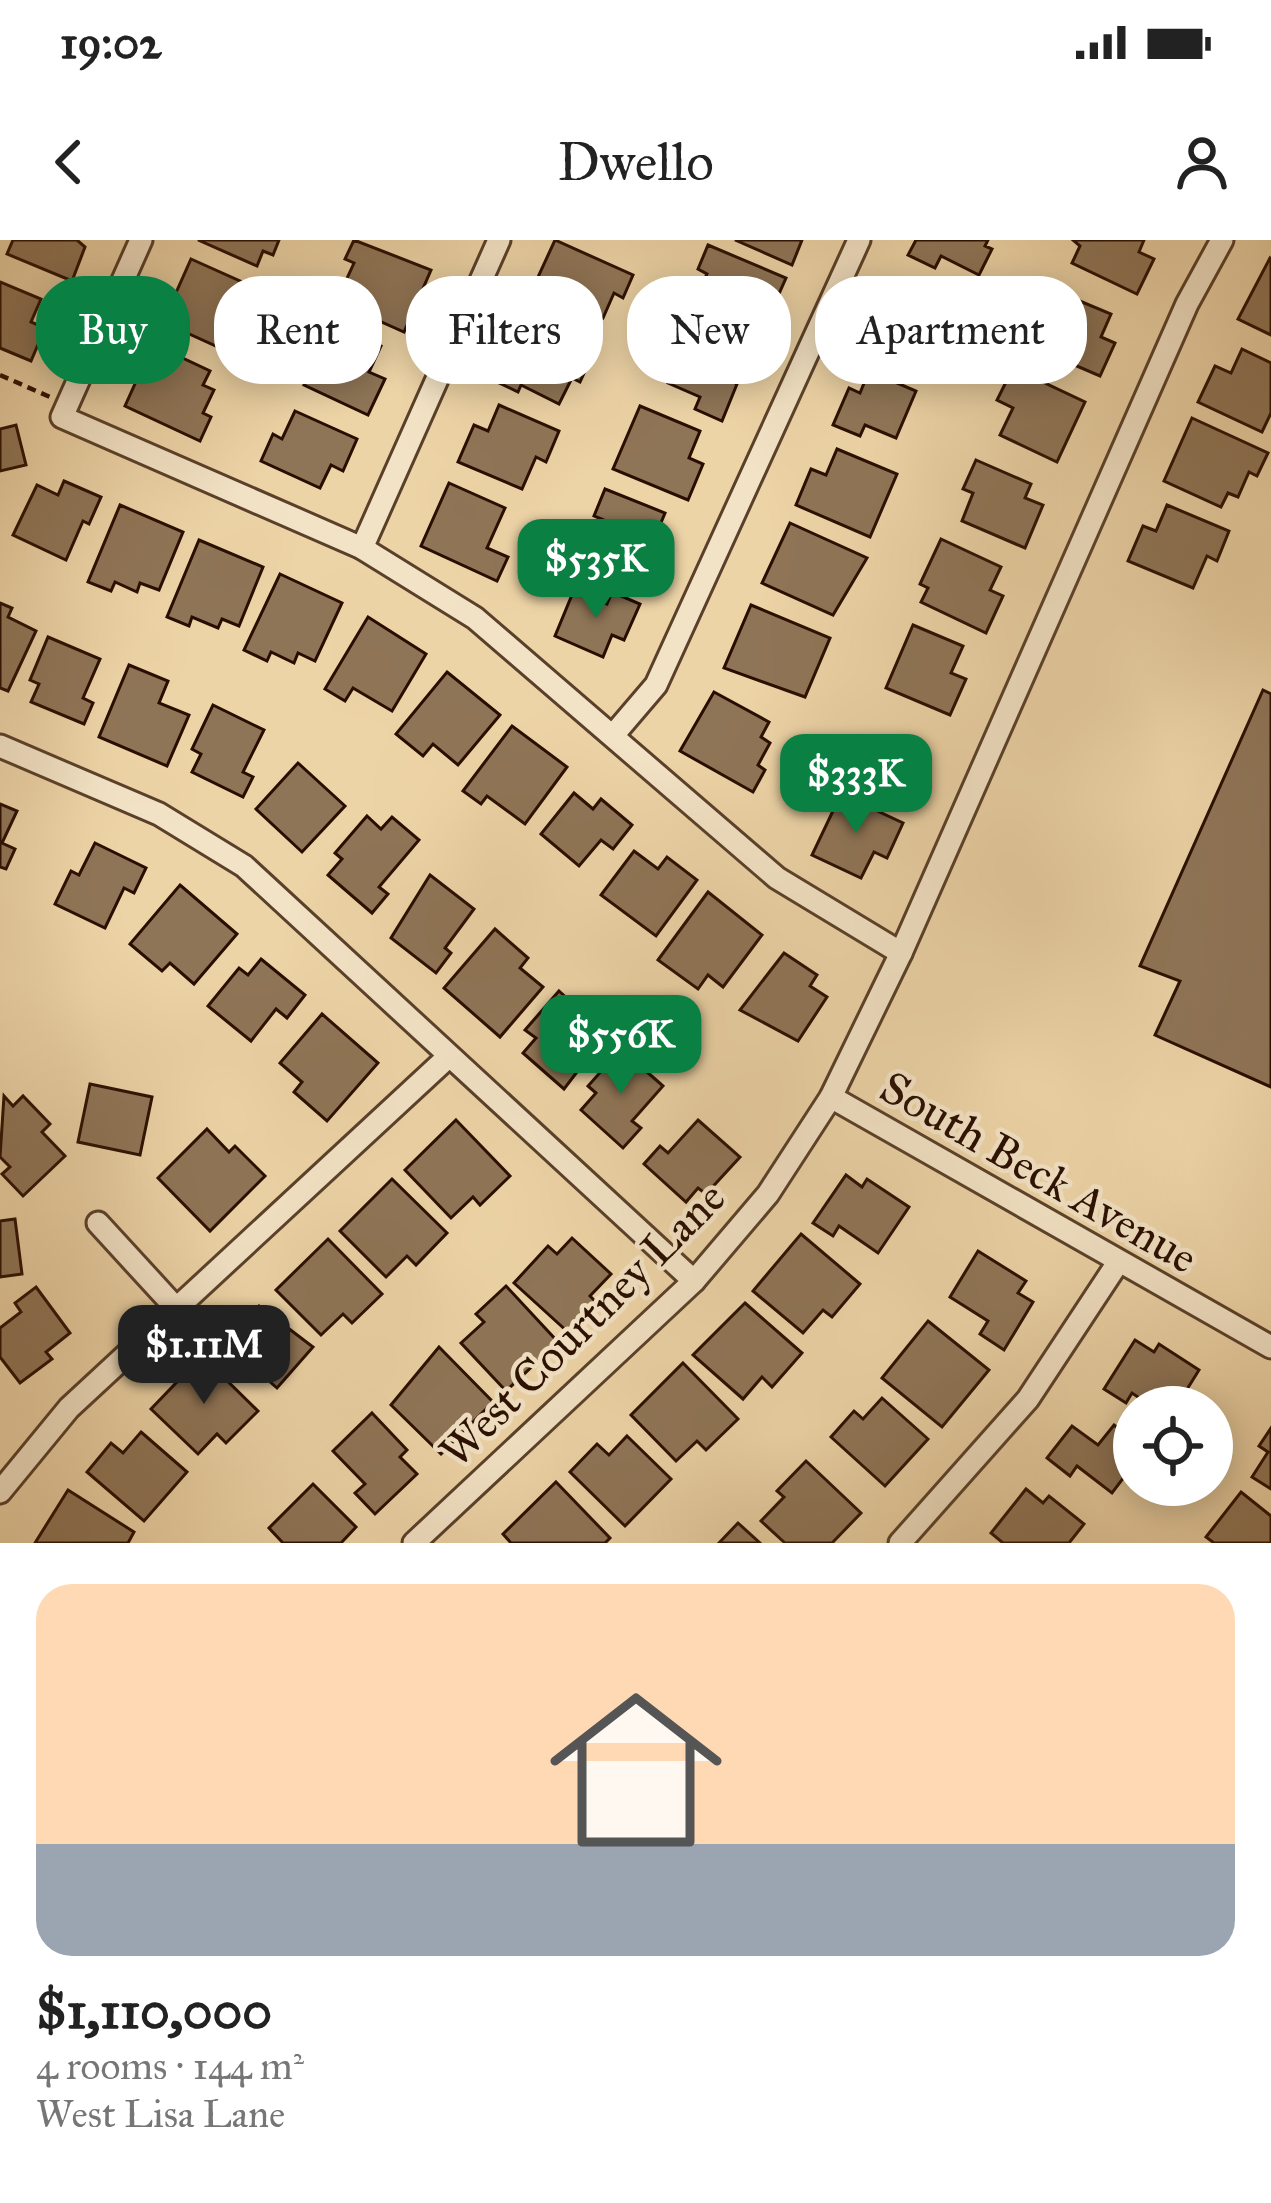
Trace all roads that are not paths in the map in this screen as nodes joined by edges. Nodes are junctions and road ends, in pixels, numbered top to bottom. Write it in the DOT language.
graph roads {
  1 [pos="141,240"];
  2 [pos="499,240"];
  3 [pos="859,240"];
  4 [pos="1222,240"];
  5 [pos="362,548"];
  6 [pos="615,733"];
  7 [pos="0,746"];
  8 [pos="902,953"];
  9 [pos="447,1058"];
  10 [pos="832,1097"];
  11 [pos="98,1223"];
  12 [pos="1118,1264"];
  13 [pos="694,1281"];
  14 [pos="175,1307"];
  15 [pos="1271,1347"];
  16 [pos="0,1492"];
  17 [pos="414,1543"];
  18 [pos="900,1543"];
  1 -- 5 [label="street"];
  2 -- 5 [label="street"];
  3 -- 6 [label="street"];
  4 -- 8 [label="street, West Courtney Lane"];
  5 -- 6 [label="street"];
  6 -- 8 [label="street"];
  7 -- 9 [label="street"];
  8 -- 10 [label="street, West Courtney Lane"];
  9 -- 13 [label="street"];
  9 -- 14 [label="street"];
  10 -- 12 [label="street, South Beck Avenue"];
  10 -- 13 [label="street, West Courtney Lane"];
  11 -- 14 [label="street"];
  12 -- 15 [label="street, South Beck Avenue"];
  12 -- 18 [label="street"];
  13 -- 17 [label="street, West Courtney Lane"];
  14 -- 16 [label="street"];
}
